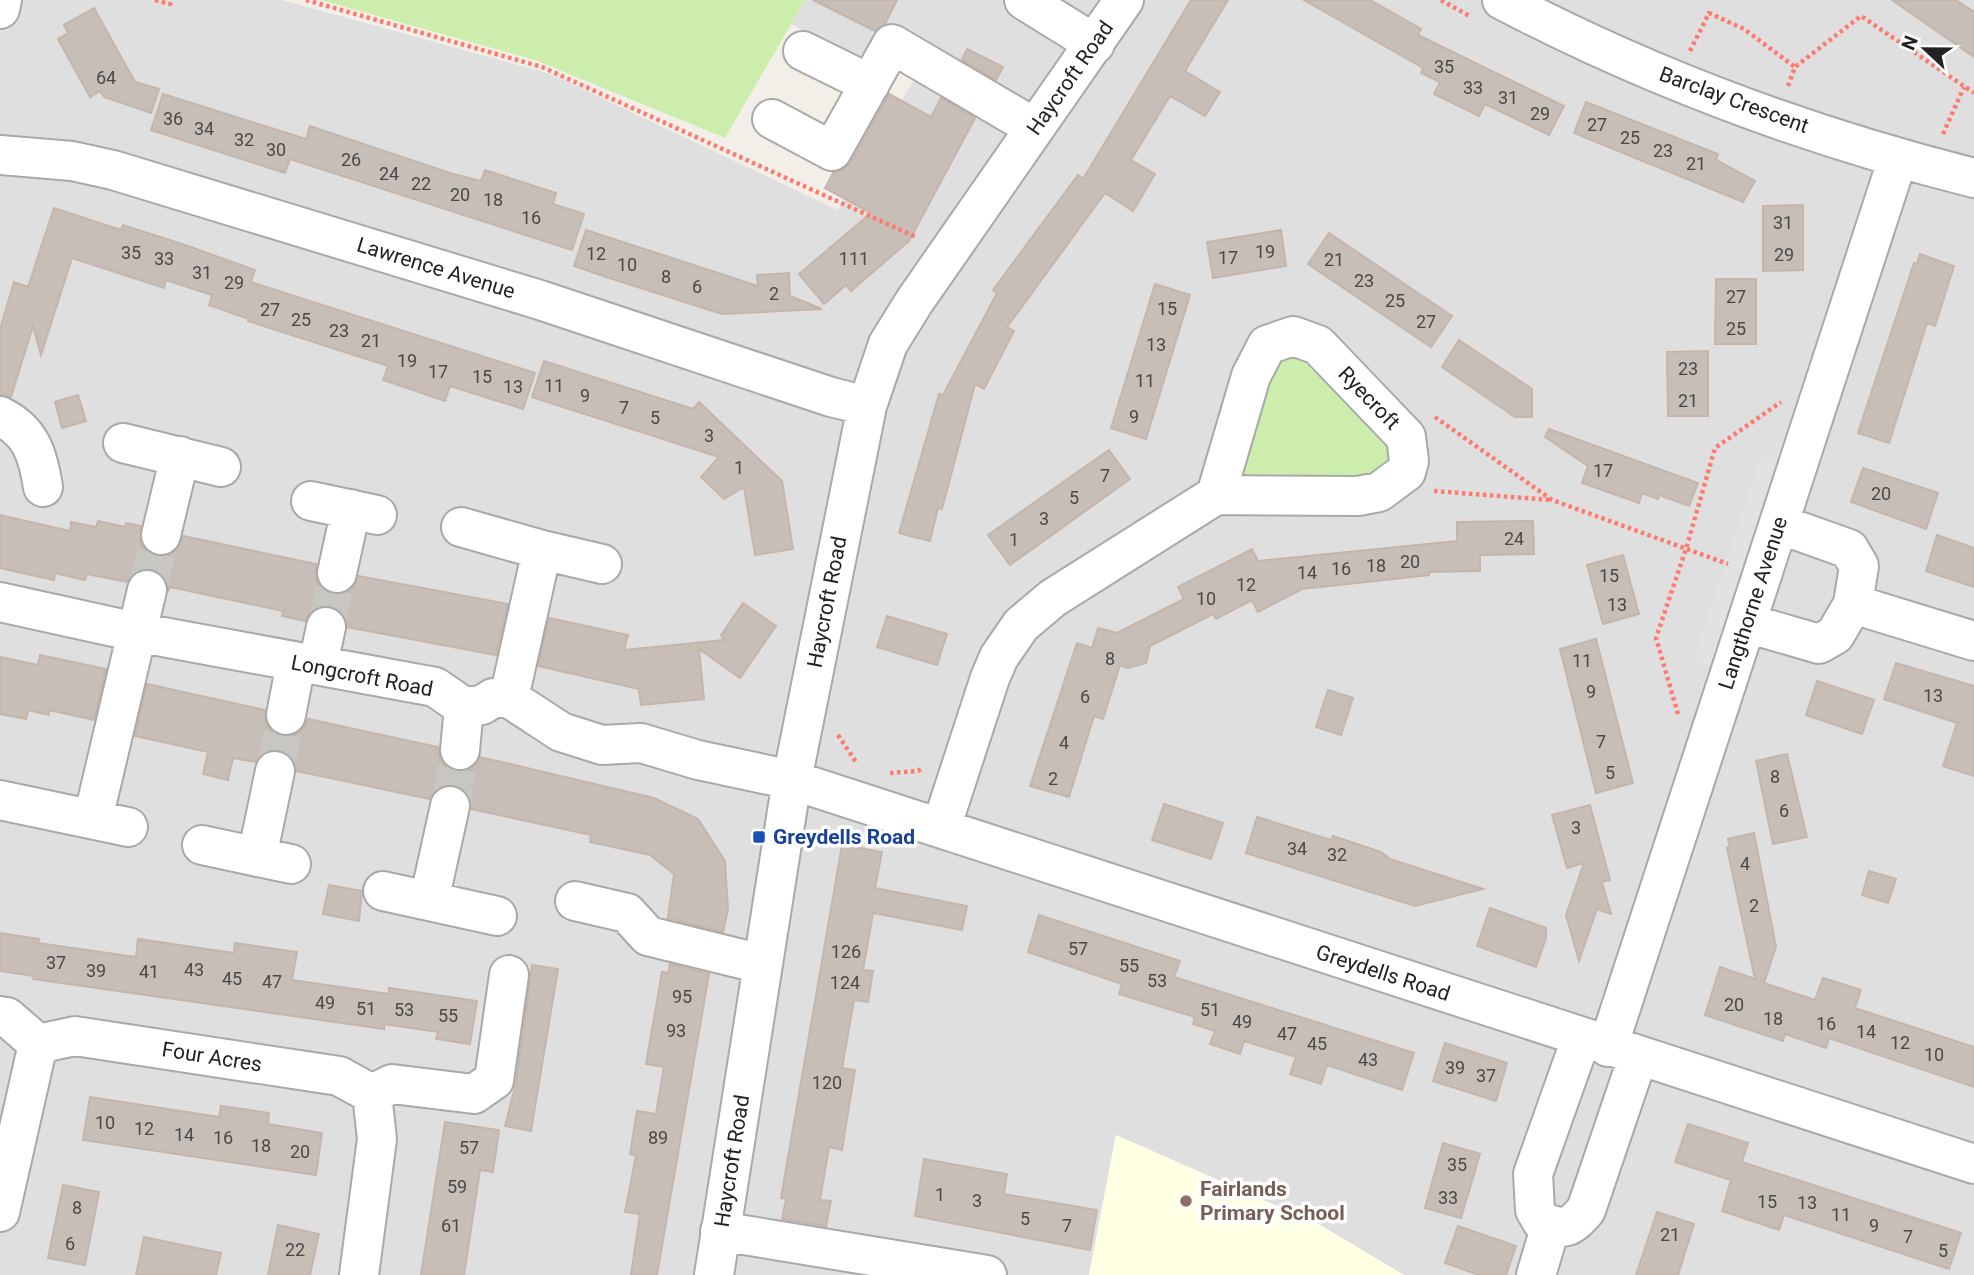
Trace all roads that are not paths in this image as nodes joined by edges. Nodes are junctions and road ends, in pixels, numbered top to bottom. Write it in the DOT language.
graph roads {
  1 [pos="2,0"];
  2 [pos="1024,0"];
  3 [pos="1124,0"];
  4 [pos="1502,0"];
  5 [pos="0,9"];
  6 [pos="1095,44"];
  7 [pos="803,51"];
  8 [pos="870,85"];
  9 [pos="772,118"];
  10 [pos="1035,128"];
  11 [pos="0,155"];
  12 [pos="1914,163"];
  13 [pos="1974,178"];
  14 [pos="867,406"];
  15 [pos="0,416"];
  16 [pos="123,443"];
  17 [pos="180,456"];
  18 [pos="221,467"];
  19 [pos="43,487"];
  20 [pos="1216,495"];
  21 [pos="311,501"];
  22 [pos="1779,524"];
  23 [pos="461,527"];
  24 [pos="161,535"];
  25 [pos="542,550"];
  26 [pos="602,564"];
  27 [pos="337,573"];
  28 [pos="147,590"];
  29 [pos="0,602"];
  30 [pos="1853,604"];
  31 [pos="1746,623"];
  32 [pos="326,627"];
  33 [pos="136,632"];
  34 [pos="1974,641"];
  35 [pos="307,663"];
  36 [pos="509,698"];
  37 [pos="464,707"];
  38 [pos="286,715"];
  39 [pos="460,750"];
  40 [pos="275,771"];
  41 [pos="792,780"];
  42 [pos="0,800"];
  43 [pos="450,806"];
  44 [pos="941,828"];
  45 [pos="202,845"];
  46 [pos="383,891"];
  47 [pos="429,901"];
  48 [pos="575,901"];
  49 [pos="497,916"];
  50 [pos="762,964"];
  51 [pos="509,975"];
  52 [pos="0,1016"];
  53 [pos="38,1044"];
  54 [pos="1609,1048"];
  55 [pos="372,1094"];
  56 [pos="1974,1164"];
  57 [pos="0,1212"];
  58 [pos="1551,1225"];
  59 [pos="720,1231"];
  60 [pos="359,1275"];
  61 [pos="714,1275"];
  62 [pos="987,1275"];
  63 [pos="1536,1275"];
  1 -- 5 [label="street"];
  2 -- 6 [label="street"];
  3 -- 6 [label="street, Haycroft Road"];
  4 -- 12 [label="street, Barclay Crescent"];
  6 -- 10 [label="street, Haycroft Road"];
  7 -- 8 [label="street"];
  8 -- 9 [label="street"];
  8 -- 10 [label="street"];
  10 -- 14 [label="street, Haycroft Road"];
  11 -- 14 [label="street, Lawrence Avenue"];
  12 -- 13 [label="street, Barclay Crescent"];
  12 -- 22 [label="street, Langthorne Avenue"];
  14 -- 41 [label="street, Haycroft Road"];
  15 -- 19 [label="street"];
  16 -- 17 [label="street"];
  17 -- 18 [label="street"];
  17 -- 24 [label="street"];
  20 -- 20 [label="street, Ryecroft"];
  20 -- 44 [label="street"];
  21 -- 27 [label="street"];
  22 -- 30 [label="street"];
  22 -- 31 [label="street, Langthorne Avenue"];
  23 -- 25 [label="street"];
  25 -- 26 [label="street"];
  25 -- 36 [label="street"];
  28 -- 33 [label="street"];
  29 -- 33 [label="street, Longcroft Road"];
  30 -- 31 [label="street"];
  30 -- 34 [label="street"];
  31 -- 54 [label="street, Langthorne Avenue"];
  32 -- 35 [label="street"];
  33 -- 35 [label="street, Longcroft Road"];
  33 -- 42 [label="street"];
  35 -- 37 [label="street, Longcroft Road"];
  35 -- 38 [label="street"];
  36 -- 37 [label="street"];
  36 -- 41 [label="street"];
  37 -- 39 [label="street"];
  40 -- 45 [label="street"];
  41 -- 44 [label="street, Greydells Road"];
  41 -- 50 [label="street, Haycroft Road"];
  43 -- 47 [label="street"];
  44 -- 54 [label="street, Greydells Road"];
  46 -- 47 [label="street"];
  47 -- 49 [label="street"];
  48 -- 50 [label="street"];
  50 -- 59 [label="street, Haycroft Road"];
  51 -- 55 [label="street"];
  52 -- 53 [label="street"];
  53 -- 55 [label="street, Four Acres"];
  53 -- 57 [label="street"];
  54 -- 56 [label="street, Greydells Road"];
  54 -- 58 [label="street"];
  54 -- 58 [label="street"];
  55 -- 60 [label="street"];
  58 -- 63 [label="street"];
  59 -- 61 [label="street, Haycroft Road"];
  59 -- 62 [label="street"];
}
